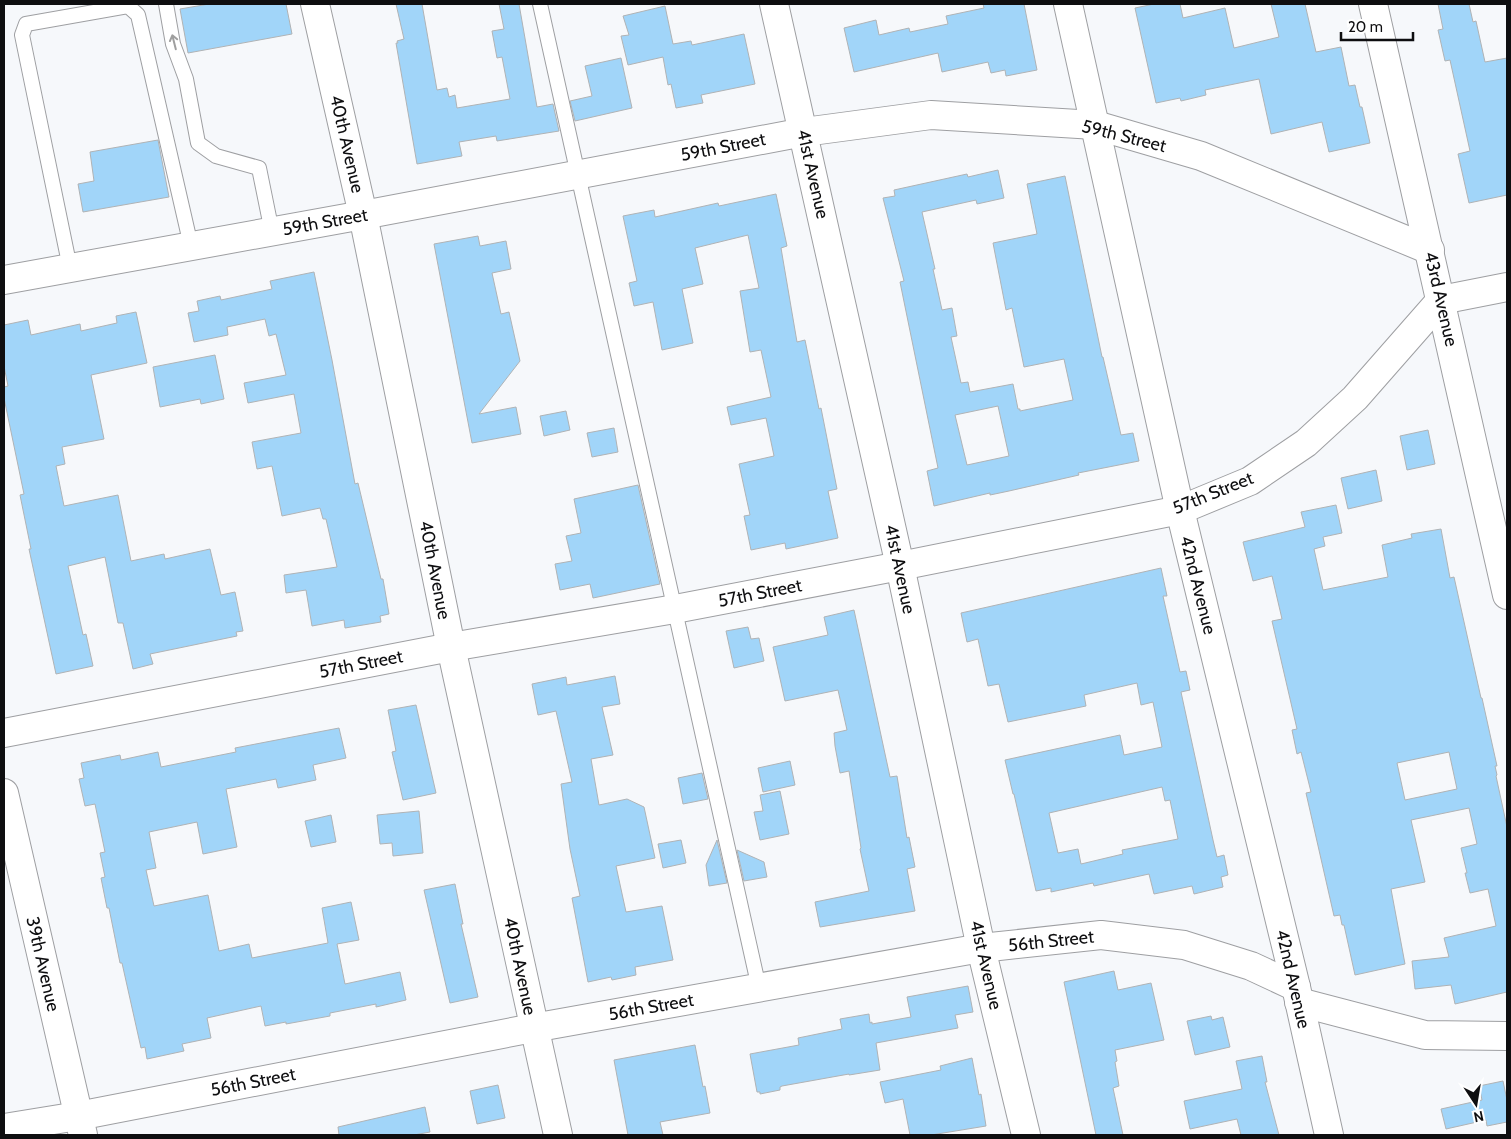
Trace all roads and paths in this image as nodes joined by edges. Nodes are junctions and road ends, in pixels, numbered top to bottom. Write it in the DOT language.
graph roads {
  1 [pos="166,4"];
  2 [pos="315,4"];
  3 [pos="540,4"];
  4 [pos="774,4"];
  5 [pos="1068,4"];
  6 [pos="1373,4"];
  7 [pos="1095,125"];
  8 [pos="804,132"];
  9 [pos="578,175"];
  10 [pos="363,215"];
  11 [pos="272,232"];
  12 [pos="191,246"];
  13 [pos="1430,250"];
  14 [pos="70,268"];
  15 [pos="4,280"];
  16 [pos="1507,287"];
  17 [pos="1441,300"];
  18 [pos="1180,510"];
  19 [pos="900,566"];
  20 [pos="1507,594"];
  21 [pos="675,609"];
  22 [pos="451,647"];
  23 [pos="4,733"];
  24 [pos="4,793"];
  25 [pos="981,948"];
  26 [pos="759,988"];
  27 [pos="1297,994"];
  28 [pos="533,1028"];
  29 [pos="1507,1036"];
  30 [pos="81,1125"];
  31 [pos="4,1128"];
  32 [pos="558,1135"];
  33 [pos="1026,1135"];
  34 [pos="1329,1135"];
  11 -- 1 [label="lane, one-way"];
  2 -- 10 [label="street, 40th Avenue"];
  3 -- 9 [label="lane"];
  4 -- 8 [label="street, 41st Avenue"];
  5 -- 7 [label="street, 42nd Avenue"];
  6 -- 13 [label="street, 43rd Avenue"];
  7 -- 8 [label="street, 59th Street"];
  7 -- 13 [label="street, 59th Street"];
  7 -- 18 [label="street, 42nd Avenue"];
  8 -- 9 [label="street, 59th Street"];
  8 -- 19 [label="street, 41st Avenue"];
  9 -- 10 [label="street, 59th Street"];
  9 -- 21 [label="lane"];
  10 -- 11 [label="street, 59th Street"];
  10 -- 22 [label="street, 40th Avenue"];
  11 -- 12 [label="street, 59th Street"];
  12 -- 14 [label="street, 59th Street"];
  12 -- 14 [label="lane"];
  13 -- 17 [label="street, 43rd Avenue"];
  14 -- 15 [label="street, 59th Street"];
  16 -- 17 [label="street"];
  17 -- 18 [label="street, 57th Street"];
  17 -- 20 [label="street, 43rd Avenue"];
  18 -- 19 [label="street, 57th Street"];
  18 -- 27 [label="street, 42nd Avenue"];
  19 -- 21 [label="street, 57th Street"];
  19 -- 25 [label="street, 41st Avenue"];
  21 -- 22 [label="street, 57th Street"];
  21 -- 26 [label="lane"];
  22 -- 23 [label="street, 57th Street"];
  22 -- 28 [label="street, 40th Avenue"];
  24 -- 30 [label="street, 39th Avenue"];
  25 -- 26 [label="street, 56th Street"];
  25 -- 27 [label="street, 56th Street"];
  25 -- 33 [label="street, 41st Avenue"];
  26 -- 28 [label="street, 56th Street"];
  27 -- 29 [label="street, 56th Street"];
  27 -- 34 [label="street, 42nd Avenue"];
  28 -- 30 [label="street, 56th Street"];
  28 -- 32 [label="street, 40th Avenue"];
  30 -- 31 [label="street, 56th Street"];
}
